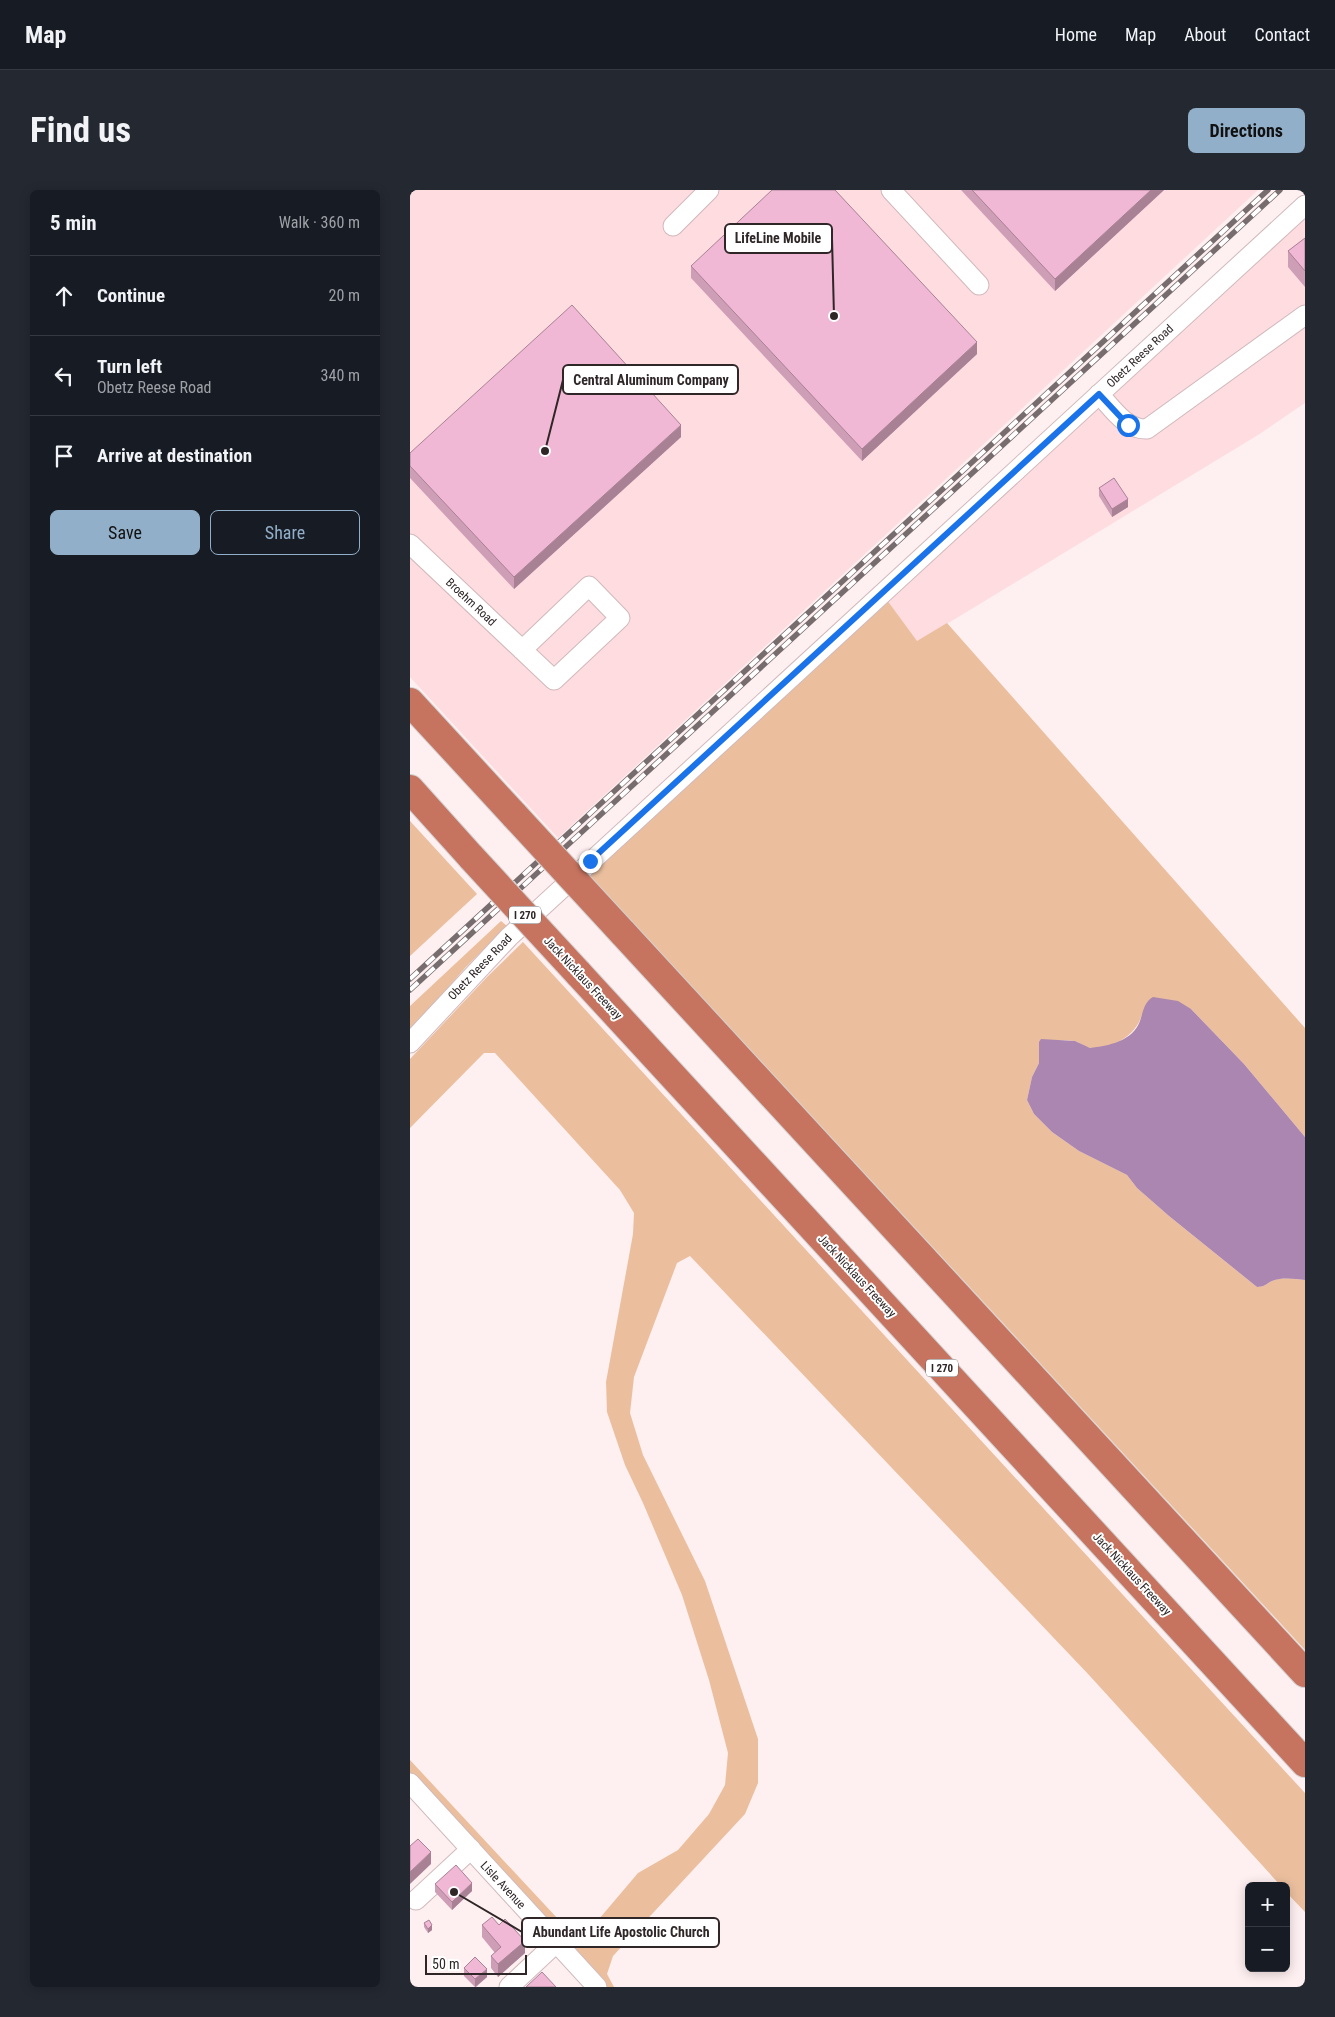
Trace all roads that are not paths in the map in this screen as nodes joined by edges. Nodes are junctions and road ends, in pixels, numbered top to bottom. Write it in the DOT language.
graph roads {
  1 [pos="710,190"];
  2 [pos="891,190"];
  3 [pos="1305,204"];
  4 [pos="672,226"];
  5 [pos="979,284"];
  6 [pos="1305,315"];
  7 [pos="1099,394"];
  8 [pos="410,544"];
  9 [pos="527,655"];
  10 [pos="410,702"];
  11 [pos="410,789"];
  12 [pos="410,1043"];
  13 [pos="1305,1673"];
  14 [pos="1305,1762"];
  15 [pos="410,1783"];
  16 [pos="471,1849"];
  17 [pos="416,1900"];
  18 [pos="556,1943"];
  19 [pos="509,1987"];
  20 [pos="597,1987"];
  1 -- 4 [label="street"];
  2 -- 5 [label="street"];
  3 -- 7 [label="street, Obetz Reese Road"];
  6 -- 7 [label="street"];
  7 -- 12 [label="street, Obetz Reese Road"];
  8 -- 9 [label="street, Broehm Road"];
  9 -- 9 [label="street, Broehm Road"];
  10 -- 13 [label="highway, bridge"];
  11 -- 14 [label="highway, Jack Nicklaus Freeway / I 270, bridge"];
  15 -- 16 [label="street, Lisle Avenue"];
  16 -- 17 [label="street"];
  16 -- 18 [label="street, Lisle Avenue"];
  18 -- 19 [label="street"];
  18 -- 20 [label="street, Lisle Avenue"];
}
